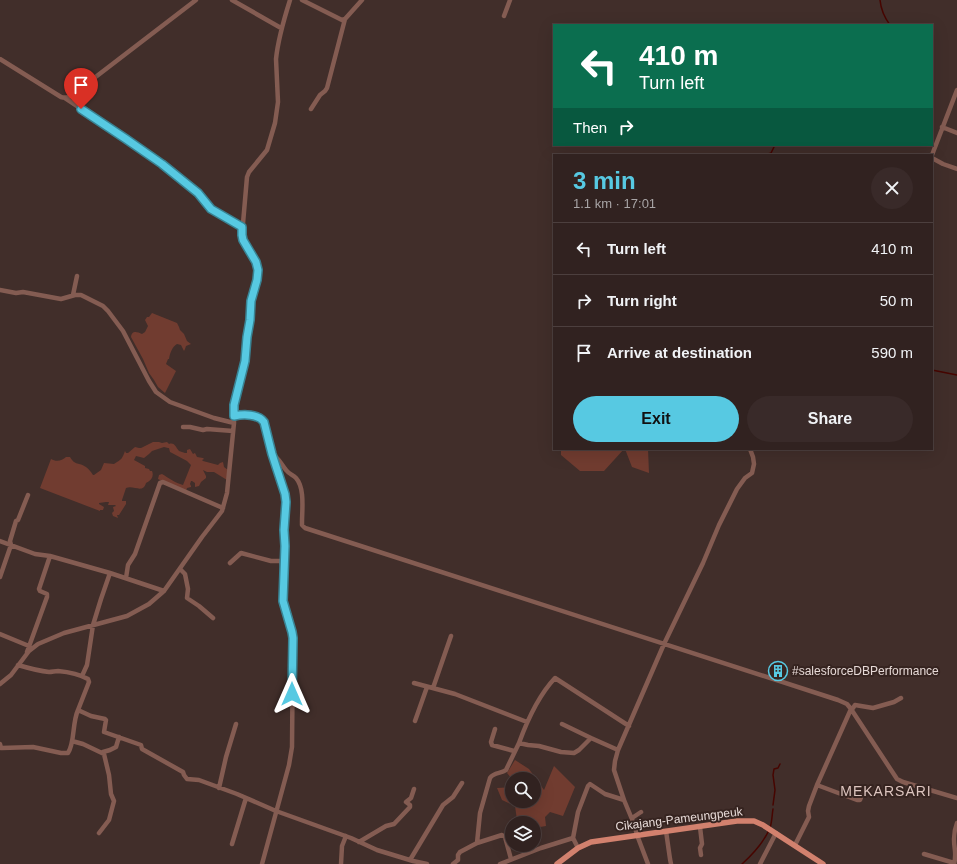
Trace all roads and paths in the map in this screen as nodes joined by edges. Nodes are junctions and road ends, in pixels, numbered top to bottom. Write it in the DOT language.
graph roads {
  1 [pos="196,0"];
  2 [pos="232,0"];
  3 [pos="290,0"];
  4 [pos="302,0"];
  5 [pos="362,0"];
  6 [pos="510,0"];
  7 [pos="504,16"];
  8 [pos="345,19"];
  9 [pos="281,28"];
  10 [pos="0,59"];
  11 [pos="957,90"];
  12 [pos="956,97"];
  13 [pos="65,98"];
  14 [pos="311,108"];
  15 [pos="942,127"];
  16 [pos="957,132"];
  17 [pos="932,154"];
  18 [pos="933,159"];
  19 [pos="957,168"];
  20 [pos="242,227"];
  21 [pos="76,276"];
  22 [pos="0,290"];
  23 [pos="73,295"];
  24 [pos="234,416"];
  25 [pos="234,423"];
  26 [pos="183,427"];
  27 [pos="233,432"];
  28 [pos="750,450"];
  29 [pos="272,454"];
  30 [pos="28,495"];
  31 [pos="223,508"];
  32 [pos="0,541"];
  33 [pos="11,545"];
  34 [pos="50,556"];
  35 [pos="230,563"];
  36 [pos="180,569"];
  37 [pos="110,573"];
  38 [pos="284,574"];
  39 [pos="0,576"];
  40 [pos="126,578"];
  41 [pos="164,591"];
  42 [pos="212,618"];
  43 [pos="93,625"];
  44 [pos="0,634"];
  45 [pos="451,636"];
  46 [pos="664,644"];
  47 [pos="29,646"];
  48 [pos="26,655"];
  49 [pos="18,665"];
  50 [pos="82,676"];
  51 [pos="414,683"];
  52 [pos="0,684"];
  53 [pos="427,687"];
  54 [pos="433,688"];
  55 [pos="901,698"];
  56 [pos="851,709"];
  57 [pos="78,710"];
  58 [pos="415,721"];
  59 [pos="527,722"];
  60 [pos="236,724"];
  61 [pos="562,724"];
  62 [pos="629,726"];
  63 [pos="495,729"];
  64 [pos="119,737"];
  65 [pos="591,738"];
  66 [pos="72,741"];
  67 [pos="519,743"];
  68 [pos="0,744"];
  69 [pos="618,750"];
  70 [pos="514,751"];
  71 [pos="103,752"];
  72 [pos="462,783"];
  73 [pos="818,785"];
  74 [pos="219,788"];
  75 [pos="414,789"];
  76 [pos="862,795"];
  77 [pos="246,798"];
  78 [pos="957,798"];
  79 [pos="624,800"];
  80 [pos="276,811"];
  81 [pos="641,812"];
  82 [pos="632,818"];
  83 [pos="957,823"];
  84 [pos="700,827"];
  85 [pos="772,830"];
  86 [pos="666,831"];
  87 [pos="99,833"];
  88 [pos="636,835"];
  89 [pos="346,836"];
  90 [pos="573,838"];
  91 [pos="359,842"];
  92 [pos="477,842"];
  93 [pos="232,844"];
  94 [pos="795,845"];
  95 [pos="578,848"];
  96 [pos="924,854"];
  97 [pos="701,855"];
  98 [pos="511,859"];
  99 [pos="410,860"];
  100 [pos="262,864"];
  101 [pos="341,864"];
  102 [pos="427,864"];
  103 [pos="453,864"];
  104 [pos="502,864"];
  105 [pos="557,864"];
  106 [pos="648,864"];
  107 [pos="671,864"];
  108 [pos="760,864"];
  109 [pos="824,864"];
  110 [pos="954,864"];
  1 -- 13 [label="street"];
  2 -- 9 [label="street"];
  3 -- 9 [label="street"];
  4 -- 8 [label="street"];
  5 -- 8 [label="street"];
  6 -- 7 [label="street"];
  8 -- 14 [label="street"];
  9 -- 20 [label="street"];
  10 -- 13 [label="street"];
  11 -- 12 [label="street"];
  12 -- 15 [label="street"];
  13 -- 20 [label="street"];
  15 -- 16 [label="street"];
  15 -- 17 [label="street"];
  18 -- 19 [label="street"];
  20 -- 24 [label="street"];
  21 -- 23 [label="street"];
  22 -- 23 [label="street"];
  23 -- 25 [label="street"];
  24 -- 25 [label="street"];
  24 -- 29 [label="street"];
  25 -- 27 [label="street"];
  26 -- 27 [label="street"];
  27 -- 31 [label="street"];
  28 -- 46 [label="street"];
  29 -- 38 [label="street"];
  29 -- 46 [label="street"];
  30 -- 33 [label="street"];
  31 -- 36 [label="street"];
  31 -- 40 [label="street"];
  32 -- 33 [label="street"];
  33 -- 34 [label="street"];
  33 -- 39 [label="street"];
  34 -- 37 [label="street"];
  34 -- 47 [label="street"];
  35 -- 38 [label="street"];
  36 -- 41 [label="street"];
  36 -- 42 [label="street"];
  37 -- 40 [label="street"];
  37 -- 43 [label="street"];
  38 -- 80 [label="street"];
  40 -- 41 [label="street"];
  41 -- 43 [label="street"];
  43 -- 48 [label="street"];
  43 -- 50 [label="street"];
  44 -- 47 [label="street"];
  45 -- 54 [label="street"];
  46 -- 56 [label="street"];
  46 -- 62 [label="street"];
  47 -- 48 [label="street"];
  48 -- 49 [label="street"];
  49 -- 50 [label="street"];
  49 -- 52 [label="street"];
  50 -- 57 [label="street"];
  51 -- 53 [label="street"];
  53 -- 54 [label="street"];
  53 -- 58 [label="street"];
  54 -- 59 [label="street"];
  55 -- 56 [label="street"];
  56 -- 73 [label="street"];
  56 -- 78 [label="street"];
  57 -- 64 [label="street"];
  57 -- 66 [label="street"];
  59 -- 62 [label="street"];
  59 -- 67 [label="street"];
  60 -- 74 [label="street"];
  61 -- 65 [label="street"];
  62 -- 69 [label="street"];
  63 -- 70 [label="street"];
  64 -- 71 [label="street"];
  64 -- 74 [label="street"];
  65 -- 67 [label="street"];
  65 -- 69 [label="street"];
  66 -- 68 [label="street"];
  66 -- 71 [label="street"];
  67 -- 70 [label="street"];
  69 -- 79 [label="street"];
  70 -- 92 [label="street"];
  71 -- 87 [label="street"];
  72 -- 99 [label="street"];
  73 -- 76 [label="street"];
  73 -- 94 [label="street"];
  74 -- 77 [label="street"];
  75 -- 91 [label="street"];
  77 -- 80 [label="street"];
  77 -- 93 [label="street"];
  79 -- 82 [label="street"];
  79 -- 90 [label="street"];
  80 -- 89 [label="street"];
  80 -- 100 [label="street"];
  81 -- 82 [label="street"];
  82 -- 88 [label="street"];
  83 -- 110 [label="street"];
  84 -- 85 [label="main road, Cikajang-Pameungpeuk"];
  84 -- 86 [label="main road, Cikajang-Pameungpeuk"];
  84 -- 97 [label="street"];
  85 -- 94 [label="main road, Cikajang-Pameungpeuk"];
  85 -- 108 [label="street"];
  86 -- 88 [label="main road, Cikajang-Pameungpeuk"];
  86 -- 107 [label="street"];
  88 -- 95 [label="main road, Cikajang-Pameungpeuk"];
  88 -- 106 [label="street"];
  89 -- 91 [label="street"];
  89 -- 101 [label="street"];
  90 -- 95 [label="street"];
  90 -- 98 [label="street"];
  91 -- 99 [label="street"];
  92 -- 98 [label="street"];
  92 -- 103 [label="street"];
  94 -- 109 [label="main road, Cikajang-Pameungpeuk"];
  95 -- 105 [label="main road, Cikajang-Pameungpeuk"];
  96 -- 110 [label="street"];
  98 -- 104 [label="street"];
  99 -- 102 [label="street"];
}
